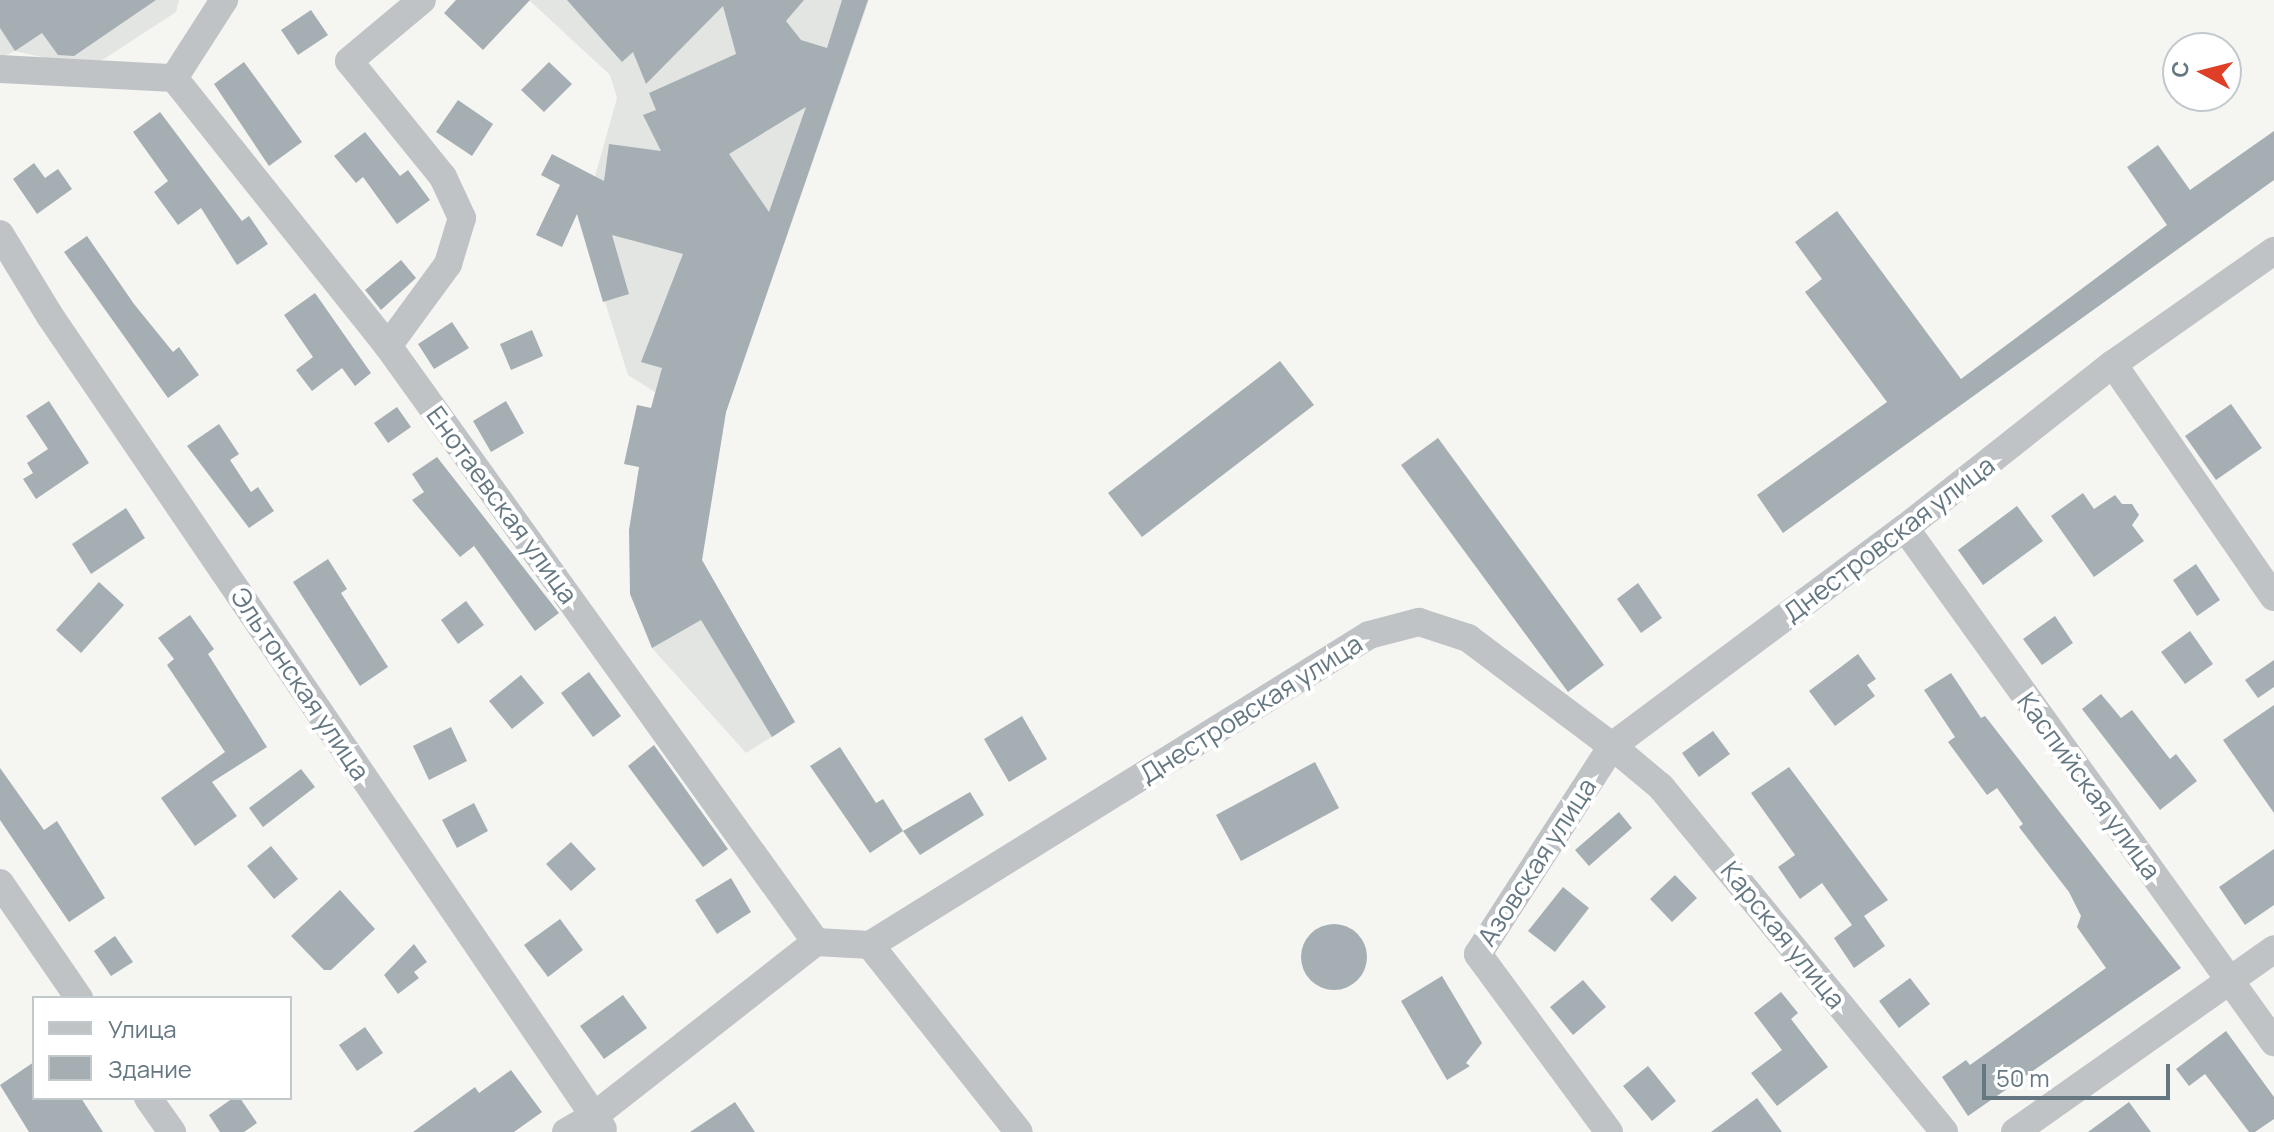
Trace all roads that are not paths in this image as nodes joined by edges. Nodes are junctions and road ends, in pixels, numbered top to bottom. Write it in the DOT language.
graph roads {
  1 [pos="224,0"];
  2 [pos="422,0"];
  3 [pos="0,69"];
  4 [pos="174,78"];
  5 [pos="0,234"];
  6 [pos="2274,251"];
  7 [pos="388,346"];
  8 [pos="2113,364"];
  9 [pos="1905,528"];
  10 [pos="2274,597"];
  11 [pos="1612,746"];
  12 [pos="0,883"];
  13 [pos="816,942"];
  14 [pos="870,945"];
  15 [pos="2274,949"];
  16 [pos="2231,984"];
  17 [pos="78,996"];
  18 [pos="2274,1042"];
  19 [pos="149,1100"];
  20 [pos="599,1124"];
  21 [pos="172,1132"];
  22 [pos="566,1132"];
  23 [pos="1019,1132"];
  24 [pos="1609,1132"];
  25 [pos="1944,1132"];
  26 [pos="2015,1132"];
  1 -- 4 [label="street"];
  2 -- 7 [label="street"];
  3 -- 4 [label="street"];
  4 -- 7 [label="street, Енотаевская улица"];
  5 -- 20 [label="street, Эльтонская улица"];
  6 -- 8 [label="street, Днестровская улица"];
  7 -- 13 [label="street, Енотаевская улица"];
  8 -- 9 [label="street, Днестровская улица"];
  8 -- 10 [label="street"];
  9 -- 11 [label="street, Днестровская улица"];
  9 -- 16 [label="street, Каспийская улица"];
  11 -- 14 [label="street, Днестровская улица"];
  11 -- 24 [label="street, Азовская улица"];
  11 -- 25 [label="street, Карская улица"];
  12 -- 17 [label="street"];
  13 -- 14 [label="street"];
  13 -- 20 [label="street"];
  14 -- 23 [label="street"];
  15 -- 16 [label="street"];
  16 -- 18 [label="street, Каспийская улица"];
  16 -- 26 [label="street"];
  19 -- 21 [label="street"];
  20 -- 22 [label="street"];
}
